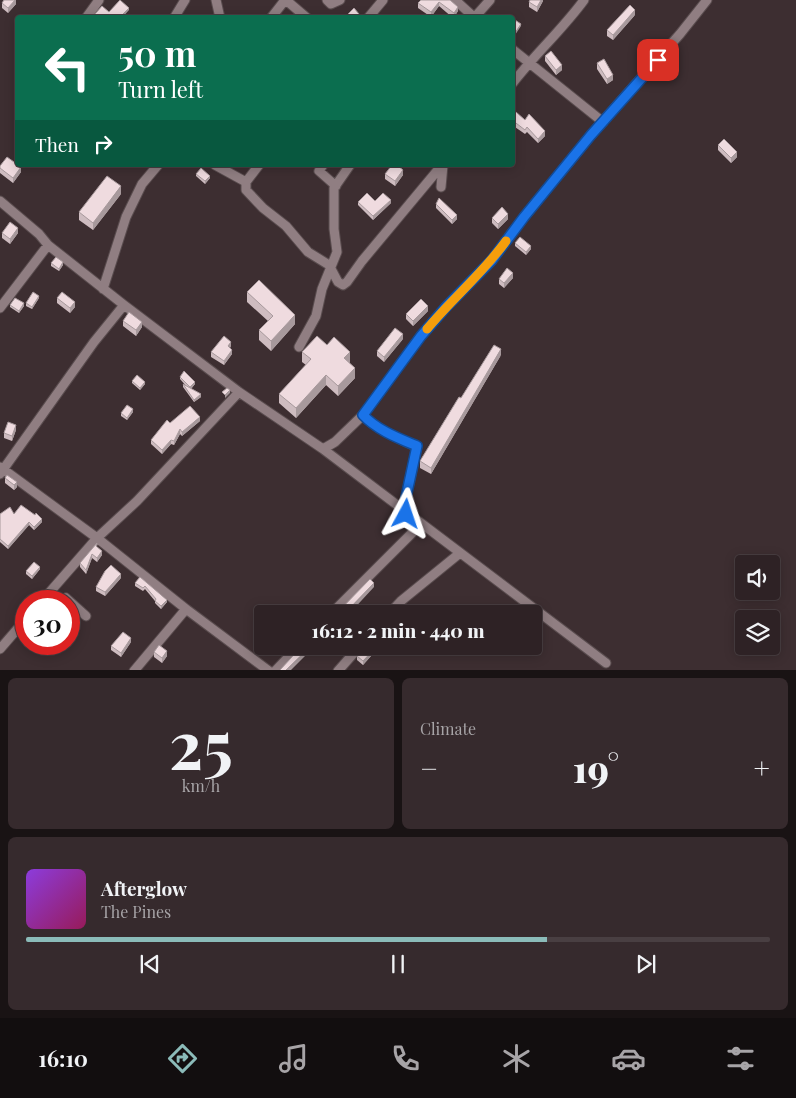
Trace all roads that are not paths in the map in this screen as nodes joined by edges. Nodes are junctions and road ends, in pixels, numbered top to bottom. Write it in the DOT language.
graph roads {
  1 [pos="100,0"];
  2 [pos="185,0"];
  3 [pos="216,0"];
  4 [pos="286,0"];
  5 [pos="327,0"];
  6 [pos="340,0"];
  7 [pos="383,0"];
  8 [pos="455,0"];
  9 [pos="490,0"];
  10 [pos="584,0"];
  11 [pos="707,0"];
  12 [pos="88,15"];
  13 [pos="176,15"];
  14 [pos="219,15"];
  15 [pos="274,15"];
  16 [pos="304,15"];
  17 [pos="370,15"];
  18 [pos="473,15"];
  19 [pos="477,15"];
  20 [pos="515,51"];
  21 [pos="529,62"];
  22 [pos="515,80"];
  23 [pos="603,122"];
  24 [pos="156,167"];
  25 [pos="219,167"];
  26 [pos="257,167"];
  27 [pos="322,167"];
  28 [pos="349,167"];
  29 [pos="441,167"];
  30 [pos="443,167"];
  31 [pos="246,182"];
  32 [pos="336,186"];
  33 [pos="441,187"];
  34 [pos="0,201"];
  35 [pos="48,245"];
  36 [pos="330,267"];
  37 [pos="104,289"];
  38 [pos="124,305"];
  39 [pos="0,308"];
  40 [pos="299,347"];
  41 [pos="238,392"];
  42 [pos="363,415"];
  43 [pos="323,449"];
  44 [pos="1,471"];
  45 [pos="406,514"];
  46 [pos="421,524"];
  47 [pos="97,538"];
  48 [pos="460,553"];
  49 [pos="53,590"];
  50 [pos="340,605"];
  51 [pos="398,605"];
  52 [pos="186,609"];
  53 [pos="80,611"];
  54 [pos="86,616"];
  55 [pos="15,632"];
  56 [pos="0,649"];
  57 [pos="290,655"];
  58 [pos="352,655"];
  59 [pos="606,663"];
  60 [pos="134,670"];
  61 [pos="269,670"];
  62 [pos="275,670"];
  63 [pos="338,670"];
  1 -- 12 [label="street"];
  2 -- 13 [label="street"];
  3 -- 14 [label="street"];
  4 -- 15 [label="street"];
  4 -- 16 [label="street"];
  5 -- 6 [label="street"];
  7 -- 17 [label="street"];
  8 -- 18 [label="street"];
  9 -- 19 [label="street"];
  10 -- 21 [label="street"];
  11 -- 23 [label="street"];
  20 -- 21 [label="street"];
  21 -- 22 [label="street"];
  21 -- 23 [label="street"];
  23 -- 42 [label="street"];
  24 -- 37 [label="street"];
  25 -- 31 [label="street"];
  26 -- 31 [label="street"];
  27 -- 32 [label="street"];
  28 -- 32 [label="street"];
  29 -- 36 [label="street"];
  30 -- 33 [label="street"];
  31 -- 36 [label="street"];
  32 -- 36 [label="street"];
  34 -- 35 [label="street"];
  35 -- 37 [label="street"];
  35 -- 39 [label="street"];
  36 -- 40 [label="street"];
  37 -- 38 [label="street"];
  38 -- 41 [label="street"];
  38 -- 44 [label="street"];
  41 -- 43 [label="street"];
  41 -- 47 [label="street"];
  42 -- 43 [label="street"];
  42 -- 45 [label="street"];
  43 -- 45 [label="street"];
  44 -- 47 [label="street"];
  45 -- 46 [label="street"];
  46 -- 48 [label="street"];
  46 -- 50 [label="street"];
  47 -- 49 [label="street"];
  47 -- 52 [label="street"];
  48 -- 51 [label="street"];
  48 -- 59 [label="street"];
  52 -- 60 [label="street"];
  52 -- 61 [label="street"];
  53 -- 54 [label="street"];
  55 -- 56 [label="street"];
  57 -- 62 [label="street"];
  58 -- 63 [label="street"];
}
